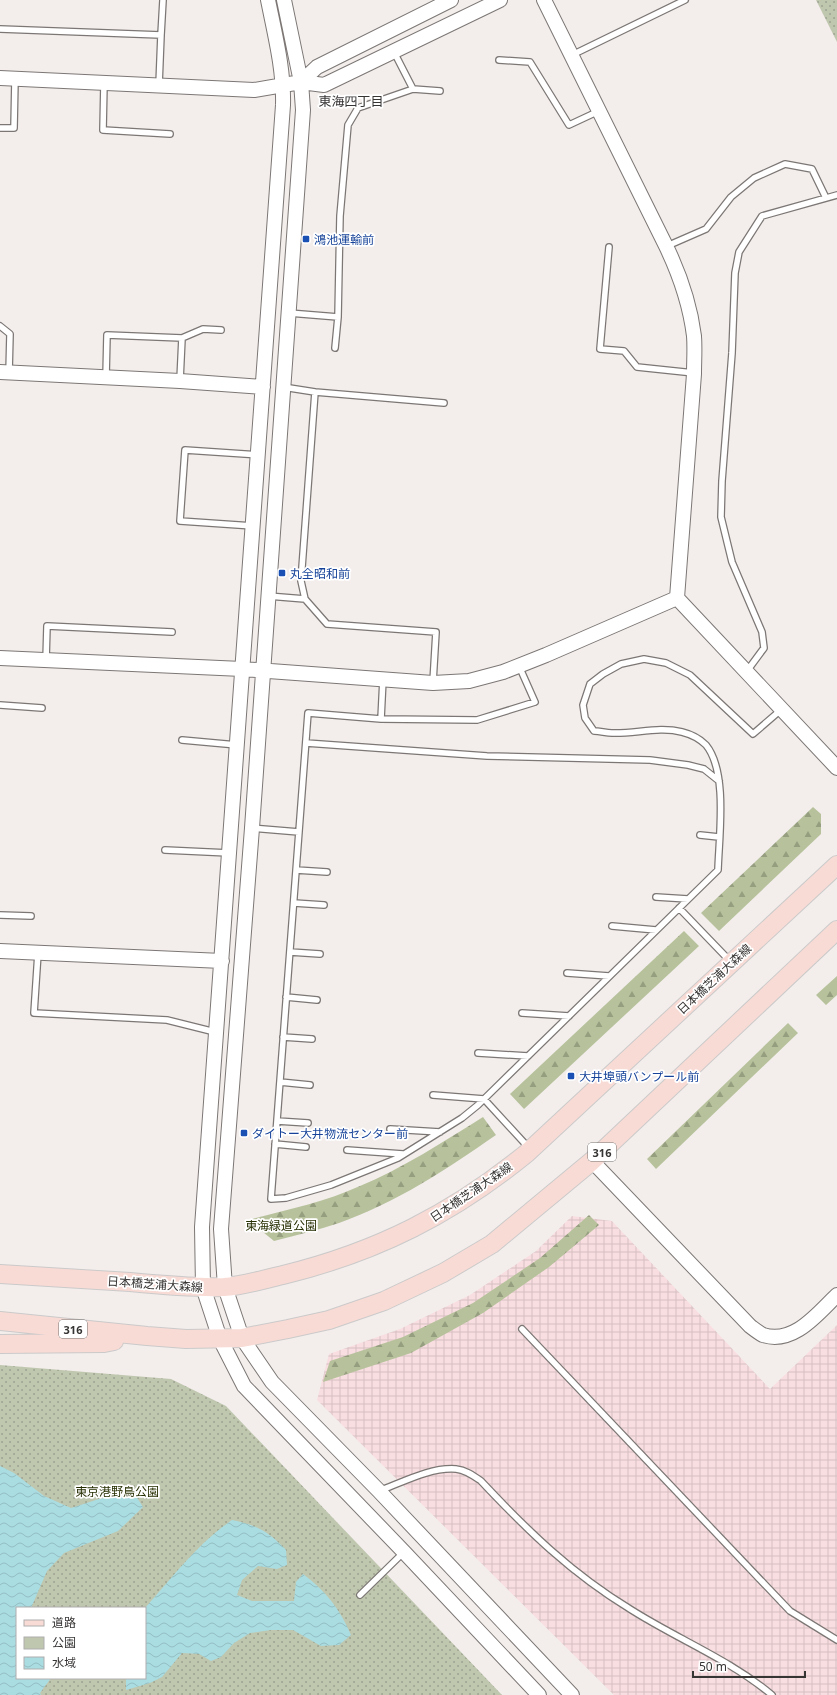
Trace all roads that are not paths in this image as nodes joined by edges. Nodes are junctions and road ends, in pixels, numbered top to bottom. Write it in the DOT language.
graph roads {
  1 [pos="163,0"];
  2 [pos="268,0"];
  3 [pos="284,0"];
  4 [pos="451,0"];
  5 [pos="500,0"];
  6 [pos="544,0"];
  7 [pos="685,0"];
  8 [pos="0,29"];
  9 [pos="161,35"];
  10 [pos="394,51"];
  11 [pos="571,55"];
  12 [pos="498,60"];
  13 [pos="0,78"];
  14 [pos="15,79"];
  15 [pos="301,82"];
  16 [pos="104,83"];
  17 [pos="284,85"];
  18 [pos="159,86"];
  19 [pos="413,89"];
  20 [pos="440,91"];
  21 [pos="599,111"];
  22 [pos="0,128"];
  23 [pos="170,134"];
  24 [pos="837,195"];
  25 [pos="826,198"];
  26 [pos="666,246"];
  27 [pos="609,247"];
  28 [pos="288,313"];
  29 [pos="338,317"];
  30 [pos="0,326"];
  31 [pos="222,330"];
  32 [pos="182,338"];
  33 [pos="336,348"];
  34 [pos="4,372"];
  35 [pos="694,374"];
  36 [pos="106,378"];
  37 [pos="180,381"];
  38 [pos="263,387"];
  39 [pos="283,387"];
  40 [pos="315,392"];
  41 [pos="444,403"];
  42 [pos="258,454"];
  43 [pos="253,526"];
  44 [pos="268,596"];
  45 [pos="677,598"];
  46 [pos="305,599"];
  47 [pos="172,632"];
  48 [pos="0,658"];
  49 [pos="46,660"];
  50 [pos="519,666"];
  51 [pos="242,669"];
  52 [pos="262,670"];
  53 [pos="747,671"];
  54 [pos="384,679"];
  55 [pos="433,683"];
  56 [pos="0,705"];
  57 [pos="42,708"];
  58 [pos="783,709"];
  59 [pos="381,719"];
  60 [pos="182,740"];
  61 [pos="306,743"];
  62 [pos="237,744"];
  63 [pos="837,768"];
  64 [pos="719,781"];
  65 [pos="252,828"];
  66 [pos="299,832"];
  67 [pos="700,835"];
  68 [pos="719,837"];
  69 [pos="165,850"];
  70 [pos="230,853"];
  71 [pos="837,864"];
  72 [pos="296,870"];
  73 [pos="326,872"];
  74 [pos="656,896"];
  75 [pos="688,899"];
  76 [pos="294,903"];
  77 [pos="324,905"];
  78 [pos="679,908"];
  79 [pos="0,915"];
  80 [pos="31,916"];
  81 [pos="612,926"];
  82 [pos="656,930"];
  83 [pos="837,930"];
  84 [pos="0,950"];
  85 [pos="38,952"];
  86 [pos="290,952"];
  87 [pos="320,954"];
  88 [pos="222,961"];
  89 [pos="732,962"];
  90 [pos="567,973"];
  91 [pos="609,976"];
  92 [pos="286,997"];
  93 [pos="317,1000"];
  94 [pos="522,1013"];
  95 [pos="569,1016"];
  96 [pos="217,1032"];
  97 [pos="283,1037"];
  98 [pos="312,1040"];
  99 [pos="478,1053"];
  100 [pos="528,1056"];
  101 [pos="280,1082"];
  102 [pos="310,1085"];
  103 [pos="433,1095"];
  104 [pos="484,1099"];
  105 [pos="277,1121"];
  106 [pos="308,1123"];
  107 [pos="390,1129"];
  108 [pos="440,1132"];
  109 [pos="275,1144"];
  110 [pos="306,1147"];
  111 [pos="530,1149"];
  112 [pos="347,1150"];
  113 [pos="403,1154"];
  114 [pos="592,1161"];
  115 [pos="0,1262"];
  116 [pos="0,1274"];
  117 [pos="90,1279"];
  118 [pos="204,1287"];
  119 [pos="225,1287"];
  120 [pos="837,1294"];
  121 [pos="0,1321"];
  122 [pos="522,1330"];
  123 [pos="147,1336"];
  124 [pos="242,1338"];
  125 [pos="220,1339"];
  126 [pos="0,1344"];
  127 [pos="379,1491"];
  128 [pos="404,1552"];
  129 [pos="360,1595"];
  130 [pos="837,1640"];
  131 [pos="539,1695"];
  132 [pos="572,1695"];
  133 [pos="772,1695"];
  1 -- 9 [label="lane"];
  2 -- 17 [label="street"];
  3 -- 15 [label="street"];
  4 -- 15 [label="street"];
  5 -- 10 [label="street"];
  6 -- 11 [label="street"];
  7 -- 11 [label="lane"];
  8 -- 9 [label="lane"];
  9 -- 18 [label="lane"];
  10 -- 15 [label="street"];
  10 -- 19 [label="lane"];
  11 -- 21 [label="street"];
  12 -- 21 [label="lane"];
  13 -- 14 [label="street"];
  14 -- 16 [label="street"];
  14 -- 22 [label="lane"];
  15 -- 17 [label="street"];
  15 -- 28 [label="street"];
  16 -- 18 [label="street"];
  16 -- 23 [label="lane"];
  17 -- 18 [label="street"];
  17 -- 38 [label="street"];
  19 -- 20 [label="lane"];
  19 -- 29 [label="lane"];
  21 -- 26 [label="street"];
  24 -- 25 [label="lane"];
  25 -- 26 [label="lane"];
  25 -- 53 [label="lane"];
  26 -- 35 [label="street"];
  27 -- 35 [label="lane"];
  28 -- 29 [label="lane"];
  28 -- 39 [label="street"];
  29 -- 33 [label="lane"];
  30 -- 34 [label="lane"];
  31 -- 32 [label="lane"];
  32 -- 36 [label="lane"];
  32 -- 37 [label="lane"];
  34 -- 36 [label="street"];
  35 -- 45 [label="street"];
  36 -- 37 [label="street"];
  37 -- 38 [label="street"];
  38 -- 42 [label="street"];
  39 -- 40 [label="lane"];
  39 -- 44 [label="street"];
  40 -- 41 [label="lane"];
  40 -- 46 [label="lane"];
  42 -- 43 [label="street"];
  42 -- 43 [label="lane"];
  43 -- 51 [label="street"];
  44 -- 46 [label="lane"];
  44 -- 52 [label="street"];
  45 -- 50 [label="street"];
  45 -- 53 [label="street"];
  46 -- 55 [label="lane"];
  47 -- 49 [label="lane"];
  48 -- 49 [label="street"];
  49 -- 51 [label="street"];
  50 -- 55 [label="street"];
  50 -- 59 [label="lane"];
  51 -- 52 [label="street"];
  51 -- 62 [label="street"];
  52 -- 54 [label="street"];
  52 -- 65 [label="street"];
  53 -- 58 [label="street"];
  54 -- 55 [label="street"];
  54 -- 59 [label="lane"];
  56 -- 57 [label="lane"];
  58 -- 63 [label="street"];
  58 -- 64 [label="lane"];
  59 -- 61 [label="lane"];
  60 -- 62 [label="lane"];
  61 -- 64 [label="lane"];
  61 -- 66 [label="lane"];
  62 -- 70 [label="street"];
  64 -- 68 [label="lane"];
  65 -- 66 [label="lane"];
  65 -- 119 [label="street"];
  66 -- 72 [label="lane"];
  67 -- 68 [label="lane"];
  68 -- 75 [label="lane"];
  69 -- 70 [label="lane"];
  70 -- 88 [label="street"];
  71 -- 89 [label="main road, 日本橋芝浦大森線"];
  72 -- 73 [label="lane"];
  72 -- 76 [label="lane"];
  74 -- 75 [label="lane"];
  75 -- 78 [label="lane"];
  76 -- 77 [label="lane"];
  76 -- 86 [label="lane"];
  78 -- 82 [label="lane"];
  78 -- 89 [label="lane"];
  79 -- 80 [label="lane"];
  81 -- 82 [label="lane"];
  82 -- 91 [label="lane"];
  83 -- 114 [label="main road, 316"];
  84 -- 85 [label="street"];
  85 -- 88 [label="street"];
  85 -- 96 [label="lane"];
  86 -- 87 [label="lane"];
  86 -- 92 [label="lane"];
  88 -- 96 [label="street"];
  89 -- 111 [label="main road, 日本橋芝浦大森線"];
  90 -- 91 [label="lane"];
  91 -- 95 [label="lane"];
  92 -- 93 [label="lane"];
  92 -- 97 [label="lane"];
  94 -- 95 [label="lane"];
  95 -- 100 [label="lane"];
  96 -- 118 [label="street"];
  97 -- 98 [label="lane"];
  97 -- 101 [label="lane"];
  99 -- 100 [label="lane"];
  100 -- 104 [label="lane"];
  101 -- 102 [label="lane"];
  101 -- 105 [label="lane"];
  103 -- 104 [label="lane"];
  104 -- 108 [label="lane"];
  104 -- 111 [label="lane"];
  105 -- 106 [label="lane"];
  105 -- 109 [label="lane"];
  107 -- 108 [label="lane"];
  108 -- 113 [label="lane"];
  109 -- 110 [label="lane"];
  109 -- 113 [label="lane"];
  111 -- 119 [label="main road, 日本橋芝浦大森線"];
  112 -- 113 [label="lane"];
  114 -- 120 [label="street"];
  114 -- 124 [label="main road, 316"];
  115 -- 117 [label="main road"];
  116 -- 117 [label="main road, 日本橋芝浦大森線"];
  117 -- 118 [label="main road, 日本橋芝浦大森線"];
  118 -- 119 [label="main road, 日本橋芝浦大森線"];
  118 -- 125 [label="street"];
  119 -- 124 [label="street"];
  121 -- 123 [label="main road, 316"];
  122 -- 130 [label="lane"];
  123 -- 125 [label="main road, 316"];
  123 -- 126 [label="main road"];
  124 -- 125 [label="main road, 316"];
  124 -- 127 [label="street"];
  125 -- 128 [label="street"];
  127 -- 132 [label="street"];
  127 -- 133 [label="lane"];
  128 -- 129 [label="lane"];
  128 -- 131 [label="street"];
}
